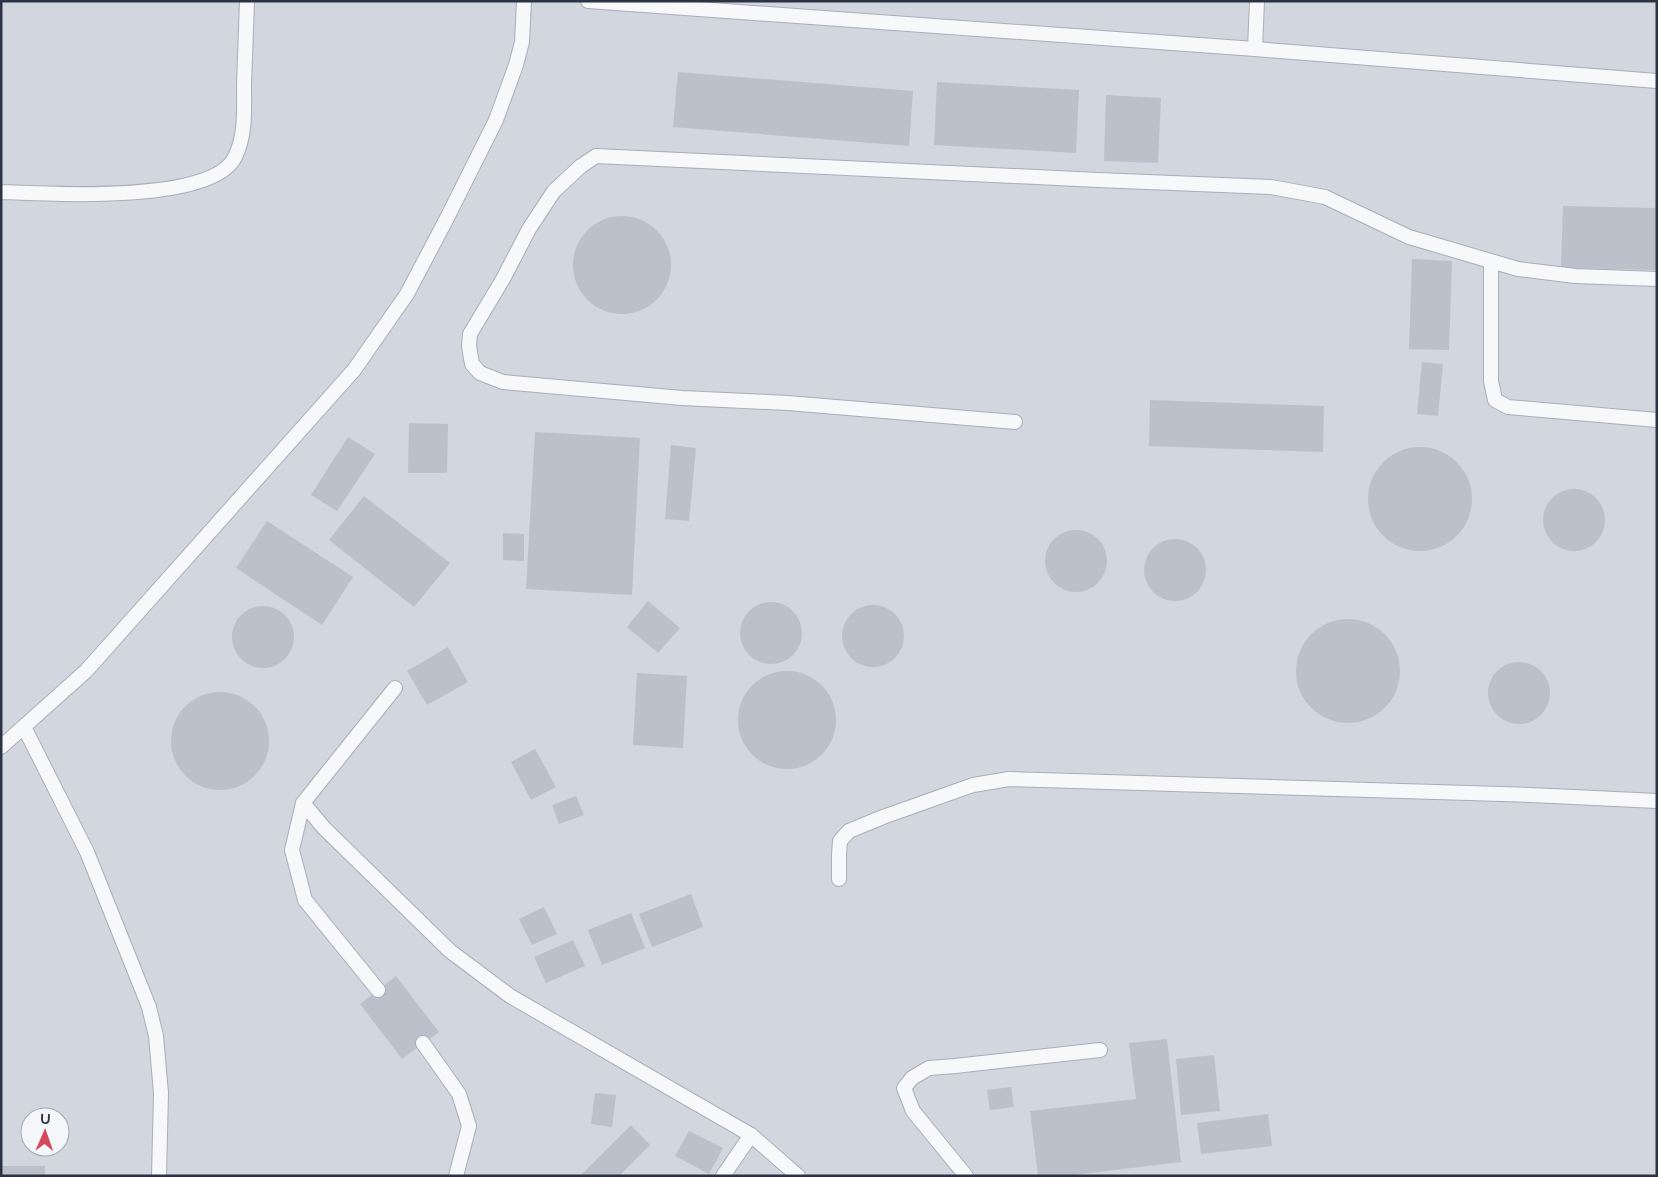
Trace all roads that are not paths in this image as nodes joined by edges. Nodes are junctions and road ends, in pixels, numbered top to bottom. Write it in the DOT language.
graph roads {
  1 [pos="247,1"];
  2 [pos="524,1"];
  3 [pos="588,1"];
  4 [pos="1257,1"];
  5 [pos="1255,49"];
  6 [pos="1657,81"];
  7 [pos="1,192"];
  8 [pos="1491,262"];
  9 [pos="1657,279"];
  10 [pos="1657,420"];
  11 [pos="1015,422"];
  12 [pos="395,688"];
  13 [pos="24,727"];
  14 [pos="1,747"];
  15 [pos="1657,801"];
  16 [pos="303,803"];
  17 [pos="839,879"];
  18 [pos="378,990"];
  19 [pos="423,1043"];
  20 [pos="1100,1050"];
  21 [pos="751,1135"];
  22 [pos="159,1176"];
  23 [pos="456,1176"];
  24 [pos="723,1176"];
  25 [pos="798,1176"];
  26 [pos="966,1176"];
  1 -- 7 [label="lane"];
  2 -- 13 [label="lane"];
  3 -- 5 [label="lane"];
  4 -- 5 [label="lane"];
  5 -- 6 [label="lane"];
  8 -- 9 [label="lane"];
  8 -- 10 [label="lane"];
  8 -- 11 [label="lane"];
  12 -- 16 [label="lane"];
  13 -- 14 [label="lane"];
  13 -- 22 [label="lane"];
  15 -- 17 [label="lane"];
  16 -- 18 [label="lane"];
  16 -- 21 [label="lane"];
  19 -- 23 [label="lane"];
  20 -- 26 [label="lane"];
  21 -- 24 [label="lane"];
  21 -- 25 [label="lane"];
}
